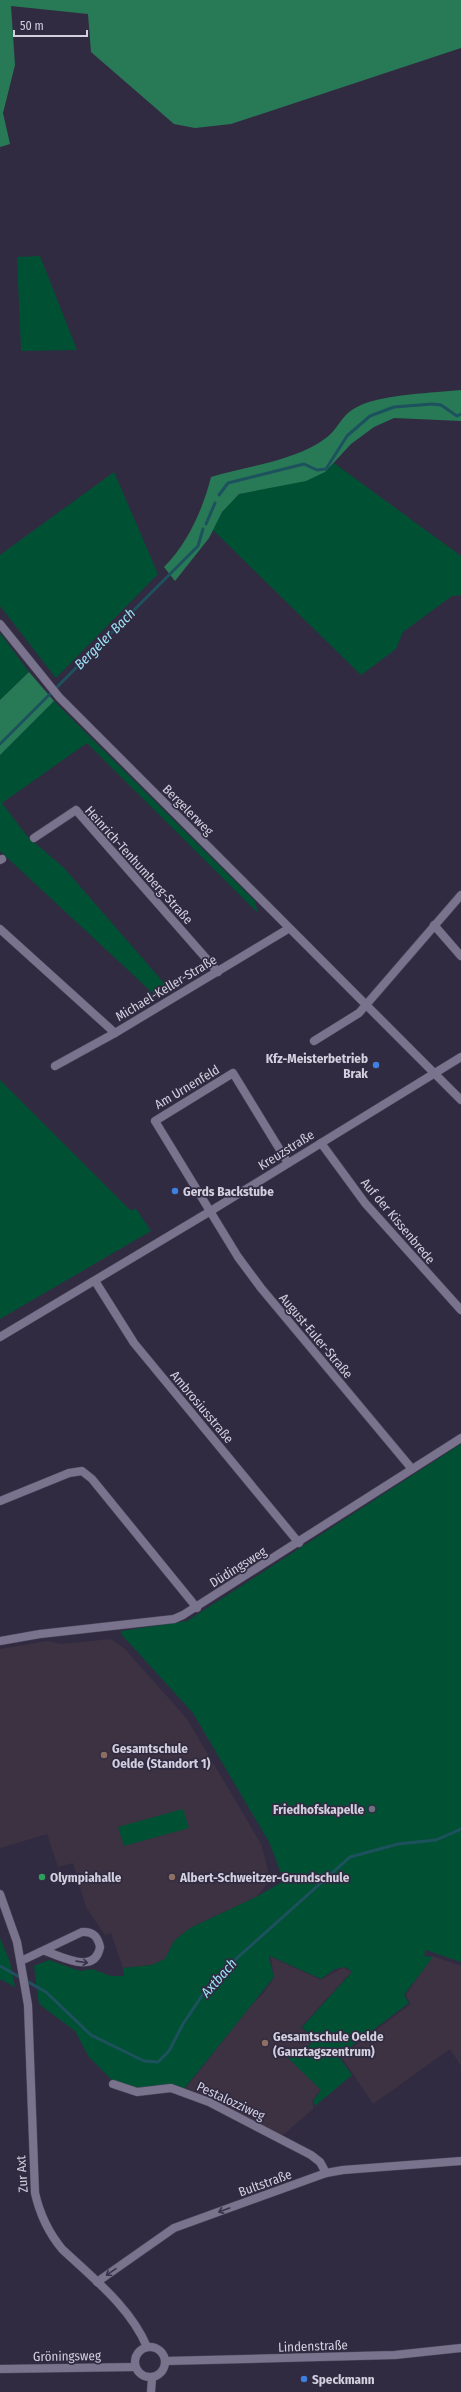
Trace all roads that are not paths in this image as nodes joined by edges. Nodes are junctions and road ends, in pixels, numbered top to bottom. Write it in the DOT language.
graph roads {
  1 [pos="0,624"];
  2 [pos="34,838"];
  3 [pos="461,894"];
  4 [pos="434,925"];
  5 [pos="0,929"];
  6 [pos="288,929"];
  7 [pos="461,956"];
  8 [pos="218,972"];
  9 [pos="368,1004"];
  10 [pos="115,1033"];
  11 [pos="314,1041"];
  12 [pos="461,1057"];
  13 [pos="55,1066"];
  14 [pos="434,1073"];
  15 [pos="461,1100"];
  16 [pos="321,1143"];
  17 [pos="288,1163"];
  18 [pos="210,1212"];
  19 [pos="95,1281"];
  20 [pos="461,1310"];
  21 [pos="0,1337"];
  22 [pos="461,1438"];
  23 [pos="412,1469"];
  24 [pos="0,1501"];
  25 [pos="299,1543"];
  26 [pos="197,1608"];
  27 [pos="0,1641"];
  28 [pos="0,1894"];
  29 [pos="45,1951"];
  30 [pos="21,1961"];
  31 [pos="112,2084"];
  32 [pos="461,2161"];
  33 [pos="326,2174"];
  34 [pos="97,2282"];
  35 [pos="147,2347"];
  36 [pos="461,2348"];
  37 [pos="166,2361"];
  38 [pos="135,2367"];
  39 [pos="0,2369"];
  40 [pos="152,2378"];
  41 [pos="151,2392"];
  1 -- 6 [label="street, Bergelerweg"];
  2 -- 8 [label="street, Heinrich-Tenhumberg-Straße"];
  3 -- 4 [label="street"];
  4 -- 7 [label="street"];
  4 -- 9 [label="street"];
  5 -- 10 [label="street"];
  6 -- 8 [label="street, Michael-Keller-Straße"];
  6 -- 9 [label="street, Bergelerweg"];
  8 -- 10 [label="street, Michael-Keller-Straße"];
  9 -- 11 [label="street"];
  9 -- 14 [label="street, Bergelerweg"];
  10 -- 13 [label="street, Michael-Keller-Straße"];
  12 -- 14 [label="street, Kreuzstraße"];
  14 -- 15 [label="street, Bergelerweg"];
  14 -- 16 [label="street, Kreuzstraße"];
  16 -- 17 [label="street, Kreuzstraße"];
  16 -- 20 [label="street, Auf der Kissenbrede"];
  17 -- 18 [label="street, Kreuzstraße"];
  17 -- 18 [label="street, Am Urnenfeld"];
  18 -- 19 [label="street, Kreuzstraße"];
  18 -- 23 [label="street, August-Euler-Straße"];
  19 -- 21 [label="street, Kreuzstraße"];
  19 -- 25 [label="street, Ambrosiusstraße"];
  22 -- 23 [label="street, Düdingsweg"];
  23 -- 25 [label="street, Düdingsweg"];
  24 -- 26 [label="street"];
  25 -- 26 [label="street, Düdingsweg"];
  26 -- 27 [label="street, Düdingsweg"];
  28 -- 30 [label="street, Zur Axt"];
  29 -- 29 [label="street, one-way"];
  29 -- 30 [label="street"];
  30 -- 34 [label="street, Zur Axt"];
  31 -- 33 [label="street, Pestalozziweg"];
  32 -- 33 [label="street, Bultstraße"];
  33 -- 34 [label="street, Bultstraße, one-way"];
  34 -- 35 [label="street, Zur Axt"];
  35 -- 37 [label="street"];
  35 -- 38 [label="street"];
  36 -- 37 [label="street, Lindenstraße"];
  37 -- 40 [label="street"];
  38 -- 39 [label="street, Gröningsweg"];
  38 -- 40 [label="street"];
  40 -- 41 [label="street"];
}
